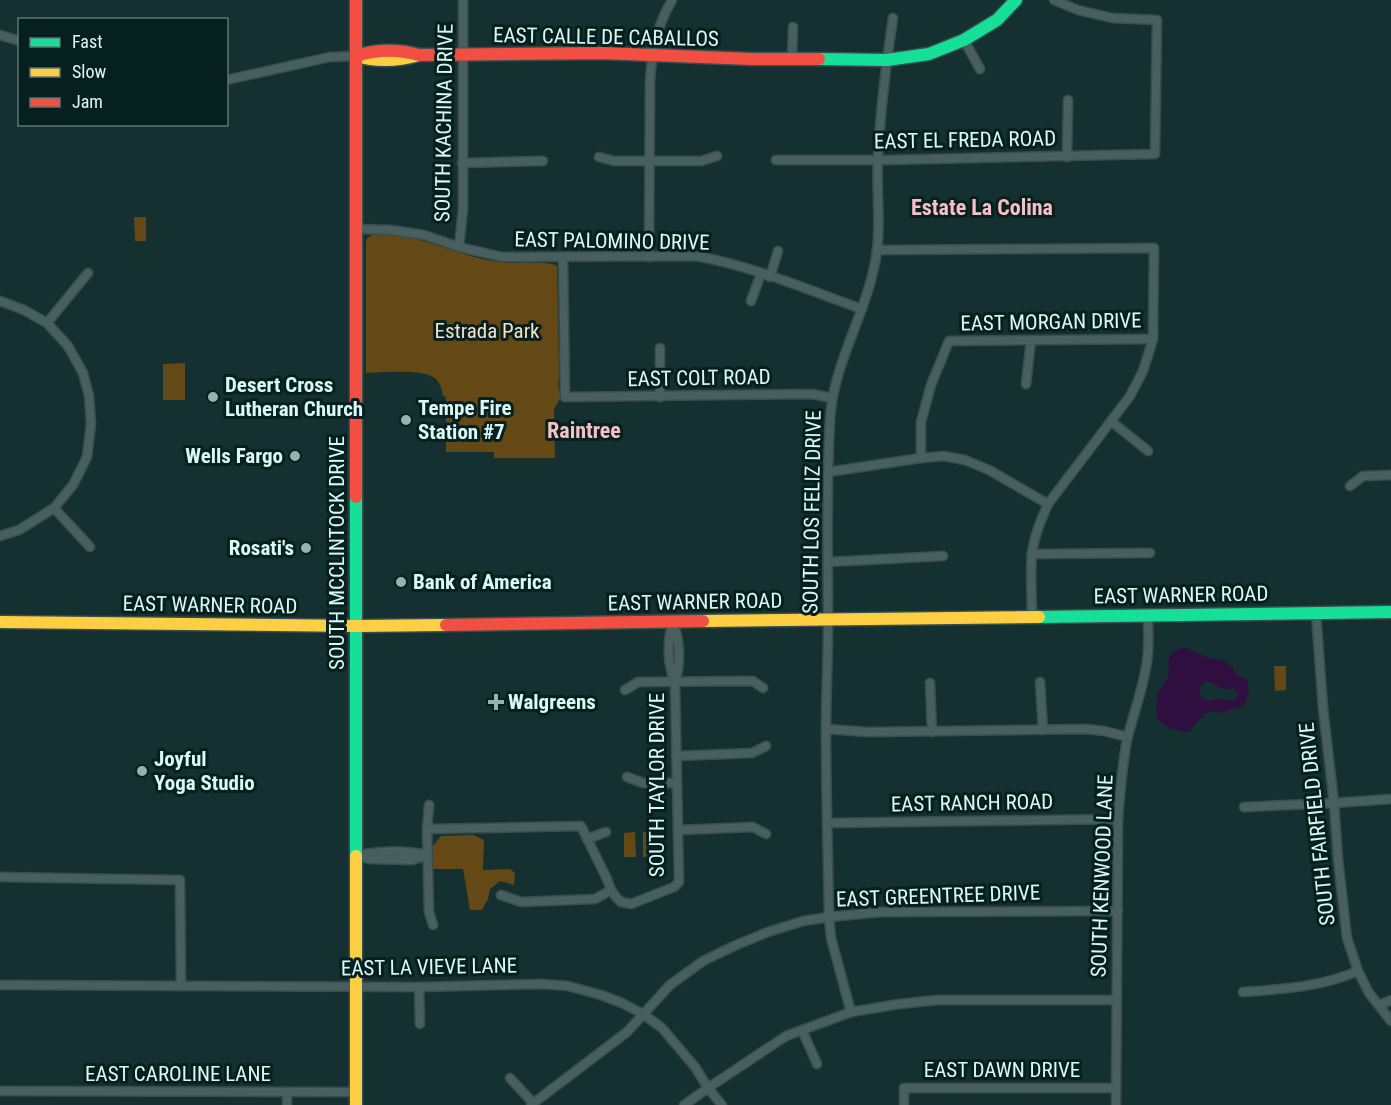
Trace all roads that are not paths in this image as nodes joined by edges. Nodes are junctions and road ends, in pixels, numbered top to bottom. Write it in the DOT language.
graph roads {
  1 [pos="356,0"];
  2 [pos="463,0"];
  3 [pos="672,0"];
  4 [pos="1016,0"];
  5 [pos="1054,0"];
  6 [pos="892,18"];
  7 [pos="793,27"];
  8 [pos="0,35"];
  9 [pos="18,40"];
  10 [pos="964,40"];
  11 [pos="463,54"];
  12 [pos="651,55"];
  13 [pos="356,56"];
  14 [pos="792,59"];
  15 [pos="887,60"];
  16 [pos="980,69"];
  17 [pos="228,80"];
  18 [pos="1068,100"];
  19 [pos="717,156"];
  20 [pos="599,157"];
  21 [pos="1067,157"];
  22 [pos="776,160"];
  23 [pos="877,160"];
  24 [pos="543,161"];
  25 [pos="649,161"];
  26 [pos="462,163"];
  27 [pos="356,229"];
  28 [pos="459,247"];
  29 [pos="877,250"];
  30 [pos="778,251"];
  31 [pos="649,256"];
  32 [pos="563,258"];
  33 [pos="88,273"];
  34 [pos="765,275"];
  35 [pos="0,301"];
  36 [pos="752,301"];
  37 [pos="862,309"];
  38 [pos="47,323"];
  39 [pos="1153,339"];
  40 [pos="1031,340"];
  41 [pos="660,348"];
  42 [pos="1026,384"];
  43 [pos="660,397"];
  44 [pos="832,398"];
  45 [pos="1111,421"];
  46 [pos="1148,451"];
  47 [pos="921,458"];
  48 [pos="828,472"];
  49 [pos="1391,475"];
  50 [pos="1350,486"];
  51 [pos="1048,504"];
  52 [pos="54,508"];
  53 [pos="0,536"];
  54 [pos="90,547"];
  55 [pos="1150,553"];
  56 [pos="1032,554"];
  57 [pos="943,556"];
  58 [pos="828,562"];
  59 [pos="1391,612"];
  60 [pos="1316,613"];
  61 [pos="1148,616"];
  62 [pos="1032,617"];
  63 [pos="828,620"];
  64 [pos="0,622"];
  65 [pos="673,622"];
  66 [pos="357,626"];
  67 [pos="675,682"];
  68 [pos="1040,682"];
  69 [pos="930,683"];
  70 [pos="763,688"];
  71 [pos="625,690"];
  72 [pos="826,729"];
  73 [pos="1042,730"];
  74 [pos="932,732"];
  75 [pos="1128,737"];
  76 [pos="766,746"];
  77 [pos="676,756"];
  78 [pos="627,777"];
  79 [pos="677,783"];
  80 [pos="1391,798"];
  81 [pos="1334,803"];
  82 [pos="429,805"];
  83 [pos="1244,807"];
  84 [pos="1118,819"];
  85 [pos="827,823"];
  86 [pos="427,829"];
  87 [pos="678,830"];
  88 [pos="606,832"];
  89 [pos="766,834"];
  90 [pos="587,839"];
  91 [pos="427,855"];
  92 [pos="357,856"];
  93 [pos="0,878"];
  94 [pos="611,890"];
  95 [pos="501,895"];
  96 [pos="1118,911"];
  97 [pos="829,917"];
  98 [pos="433,926"];
  99 [pos="1358,971"];
  100 [pos="0,985"];
  101 [pos="181,986"];
  102 [pos="356,987"];
  103 [pos="419,987"];
  104 [pos="1243,992"];
  105 [pos="1116,1000"];
  106 [pos="1391,1000"];
  107 [pos="1380,1005"];
  108 [pos="851,1012"];
  109 [pos="643,1014"];
  110 [pos="1391,1021"];
  111 [pos="420,1024"];
  112 [pos="802,1030"];
  113 [pos="817,1064"];
  114 [pos="510,1078"];
  115 [pos="708,1088"];
  116 [pos="1116,1088"];
  117 [pos="0,1092"];
  118 [pos="287,1092"];
  119 [pos="356,1099"];
  120 [pos="532,1104"];
  121 [pos="287,1105"];
  122 [pos="684,1105"];
  123 [pos="722,1105"];
  124 [pos="904,1105"];
  125 [pos="1116,1105"];
  1 -- 13 [label="main road, SOUTH MCCLINTOCK DRIVE"];
  2 -- 11 [label="street, SOUTH KACHINA DRIVE"];
  3 -- 12 [label="street"];
  4 -- 10 [label="main road, EAST CALLE DE CABALLOS"];
  5 -- 21 [label="street, EAST EL FREDA ROAD"];
  6 -- 15 [label="street, SOUTH LOS FELIZ DRIVE"];
  7 -- 14 [label="street"];
  8 -- 9 [label="street"];
  10 -- 15 [label="main road, EAST CALLE DE CABALLOS"];
  10 -- 16 [label="street"];
  11 -- 12 [label="main road, EAST CALLE DE CABALLOS"];
  11 -- 13 [label="main road, EAST CALLE DE CABALLOS"];
  11 -- 26 [label="street, SOUTH KACHINA DRIVE"];
  12 -- 14 [label="main road, EAST CALLE DE CABALLOS"];
  12 -- 25 [label="street"];
  13 -- 17 [label="street"];
  13 -- 27 [label="main road, SOUTH MCCLINTOCK DRIVE"];
  14 -- 15 [label="main road, EAST CALLE DE CABALLOS"];
  15 -- 23 [label="street, SOUTH LOS FELIZ DRIVE"];
  18 -- 21 [label="street"];
  19 -- 25 [label="street"];
  20 -- 25 [label="street"];
  21 -- 23 [label="street, EAST EL FREDA ROAD"];
  22 -- 23 [label="street, EAST EL FREDA ROAD"];
  23 -- 29 [label="street, SOUTH LOS FELIZ DRIVE"];
  24 -- 26 [label="street"];
  25 -- 31 [label="street"];
  26 -- 28 [label="street, SOUTH KACHINA DRIVE"];
  27 -- 28 [label="street, EAST PALOMINO DRIVE"];
  27 -- 66 [label="main road, SOUTH MCCLINTOCK DRIVE"];
  28 -- 32 [label="street, EAST PALOMINO DRIVE"];
  29 -- 37 [label="street, SOUTH LOS FELIZ DRIVE"];
  29 -- 39 [label="street"];
  30 -- 34 [label="street"];
  31 -- 32 [label="street, EAST PALOMINO DRIVE"];
  31 -- 34 [label="street, EAST PALOMINO DRIVE"];
  32 -- 43 [label="street, EAST COLT ROAD"];
  33 -- 38 [label="street"];
  34 -- 36 [label="street"];
  34 -- 37 [label="street, EAST PALOMINO DRIVE"];
  35 -- 38 [label="street"];
  37 -- 44 [label="street, SOUTH LOS FELIZ DRIVE"];
  38 -- 52 [label="street"];
  39 -- 40 [label="street, EAST MORGAN DRIVE"];
  39 -- 45 [label="street"];
  40 -- 42 [label="street"];
  40 -- 47 [label="street, EAST MORGAN DRIVE"];
  41 -- 43 [label="street"];
  43 -- 44 [label="street, EAST COLT ROAD"];
  44 -- 48 [label="street, SOUTH LOS FELIZ DRIVE"];
  45 -- 46 [label="street"];
  45 -- 51 [label="street"];
  47 -- 48 [label="street"];
  47 -- 51 [label="street"];
  48 -- 58 [label="street, SOUTH LOS FELIZ DRIVE"];
  49 -- 50 [label="street"];
  51 -- 56 [label="street"];
  52 -- 53 [label="street"];
  52 -- 54 [label="street"];
  55 -- 56 [label="street"];
  56 -- 62 [label="street"];
  57 -- 58 [label="street"];
  58 -- 63 [label="street, SOUTH LOS FELIZ DRIVE"];
  59 -- 60 [label="main road, EAST WARNER ROAD"];
  60 -- 61 [label="main road, EAST WARNER ROAD"];
  60 -- 81 [label="street, SOUTH FAIRFIELD DRIVE"];
  61 -- 62 [label="main road, EAST WARNER ROAD"];
  61 -- 75 [label="street, SOUTH KENWOOD LANE"];
  62 -- 63 [label="main road, EAST WARNER ROAD"];
  63 -- 65 [label="main road, EAST WARNER ROAD"];
  63 -- 72 [label="street, SOUTH LOS FELIZ DRIVE"];
  64 -- 66 [label="main road, EAST WARNER ROAD"];
  65 -- 66 [label="main road, EAST WARNER ROAD"];
  65 -- 67 [label="street, SOUTH TAYLOR DRIVE"];
  66 -- 92 [label="main road, SOUTH MCCLINTOCK DRIVE"];
  67 -- 70 [label="street"];
  67 -- 71 [label="street"];
  67 -- 77 [label="street, SOUTH TAYLOR DRIVE"];
  68 -- 73 [label="street"];
  69 -- 74 [label="street"];
  72 -- 74 [label="street"];
  72 -- 85 [label="street, SOUTH LOS FELIZ DRIVE"];
  73 -- 74 [label="street"];
  73 -- 75 [label="street"];
  75 -- 84 [label="street, SOUTH KENWOOD LANE"];
  76 -- 77 [label="street"];
  77 -- 79 [label="street, SOUTH TAYLOR DRIVE"];
  78 -- 79 [label="street"];
  79 -- 87 [label="street, SOUTH TAYLOR DRIVE"];
  80 -- 81 [label="street"];
  81 -- 83 [label="street"];
  81 -- 99 [label="street, SOUTH FAIRFIELD DRIVE"];
  82 -- 86 [label="street"];
  84 -- 85 [label="street, EAST RANCH ROAD"];
  84 -- 96 [label="street, SOUTH KENWOOD LANE"];
  85 -- 97 [label="street, SOUTH LOS FELIZ DRIVE"];
  86 -- 90 [label="street"];
  86 -- 91 [label="street"];
  87 -- 89 [label="street"];
  87 -- 94 [label="street, SOUTH TAYLOR DRIVE"];
  88 -- 90 [label="street"];
  90 -- 94 [label="street"];
  91 -- 92 [label="street"];
  91 -- 98 [label="street"];
  92 -- 102 [label="main road, SOUTH MCCLINTOCK DRIVE"];
  93 -- 101 [label="street"];
  94 -- 95 [label="street"];
  96 -- 97 [label="street, EAST GREENTREE DRIVE"];
  96 -- 105 [label="street, SOUTH KENWOOD LANE"];
  97 -- 108 [label="street, SOUTH LOS FELIZ DRIVE"];
  97 -- 109 [label="street, EAST GREENTREE DRIVE"];
  99 -- 104 [label="street"];
  99 -- 107 [label="street, SOUTH FAIRFIELD DRIVE"];
  100 -- 101 [label="street, EAST LA VIEVE LANE"];
  101 -- 102 [label="street, EAST LA VIEVE LANE"];
  102 -- 103 [label="street, EAST LA VIEVE LANE"];
  102 -- 119 [label="main road, SOUTH MCCLINTOCK DRIVE"];
  103 -- 109 [label="street, EAST LA VIEVE LANE"];
  103 -- 111 [label="street"];
  105 -- 108 [label="street"];
  105 -- 116 [label="street, SOUTH KENWOOD LANE"];
  106 -- 107 [label="street"];
  107 -- 110 [label="street, SOUTH FAIRFIELD DRIVE"];
  108 -- 112 [label="street"];
  109 -- 115 [label="street, EAST LA VIEVE LANE"];
  109 -- 120 [label="street"];
  112 -- 113 [label="street"];
  112 -- 115 [label="street"];
  114 -- 120 [label="street"];
  115 -- 122 [label="street"];
  115 -- 123 [label="street"];
  116 -- 124 [label="street, EAST DAWN DRIVE"];
  116 -- 125 [label="street, SOUTH KENWOOD LANE"];
  117 -- 118 [label="street, EAST CAROLINE LANE"];
  118 -- 119 [label="street, EAST CAROLINE LANE"];
  118 -- 121 [label="street"];
}
